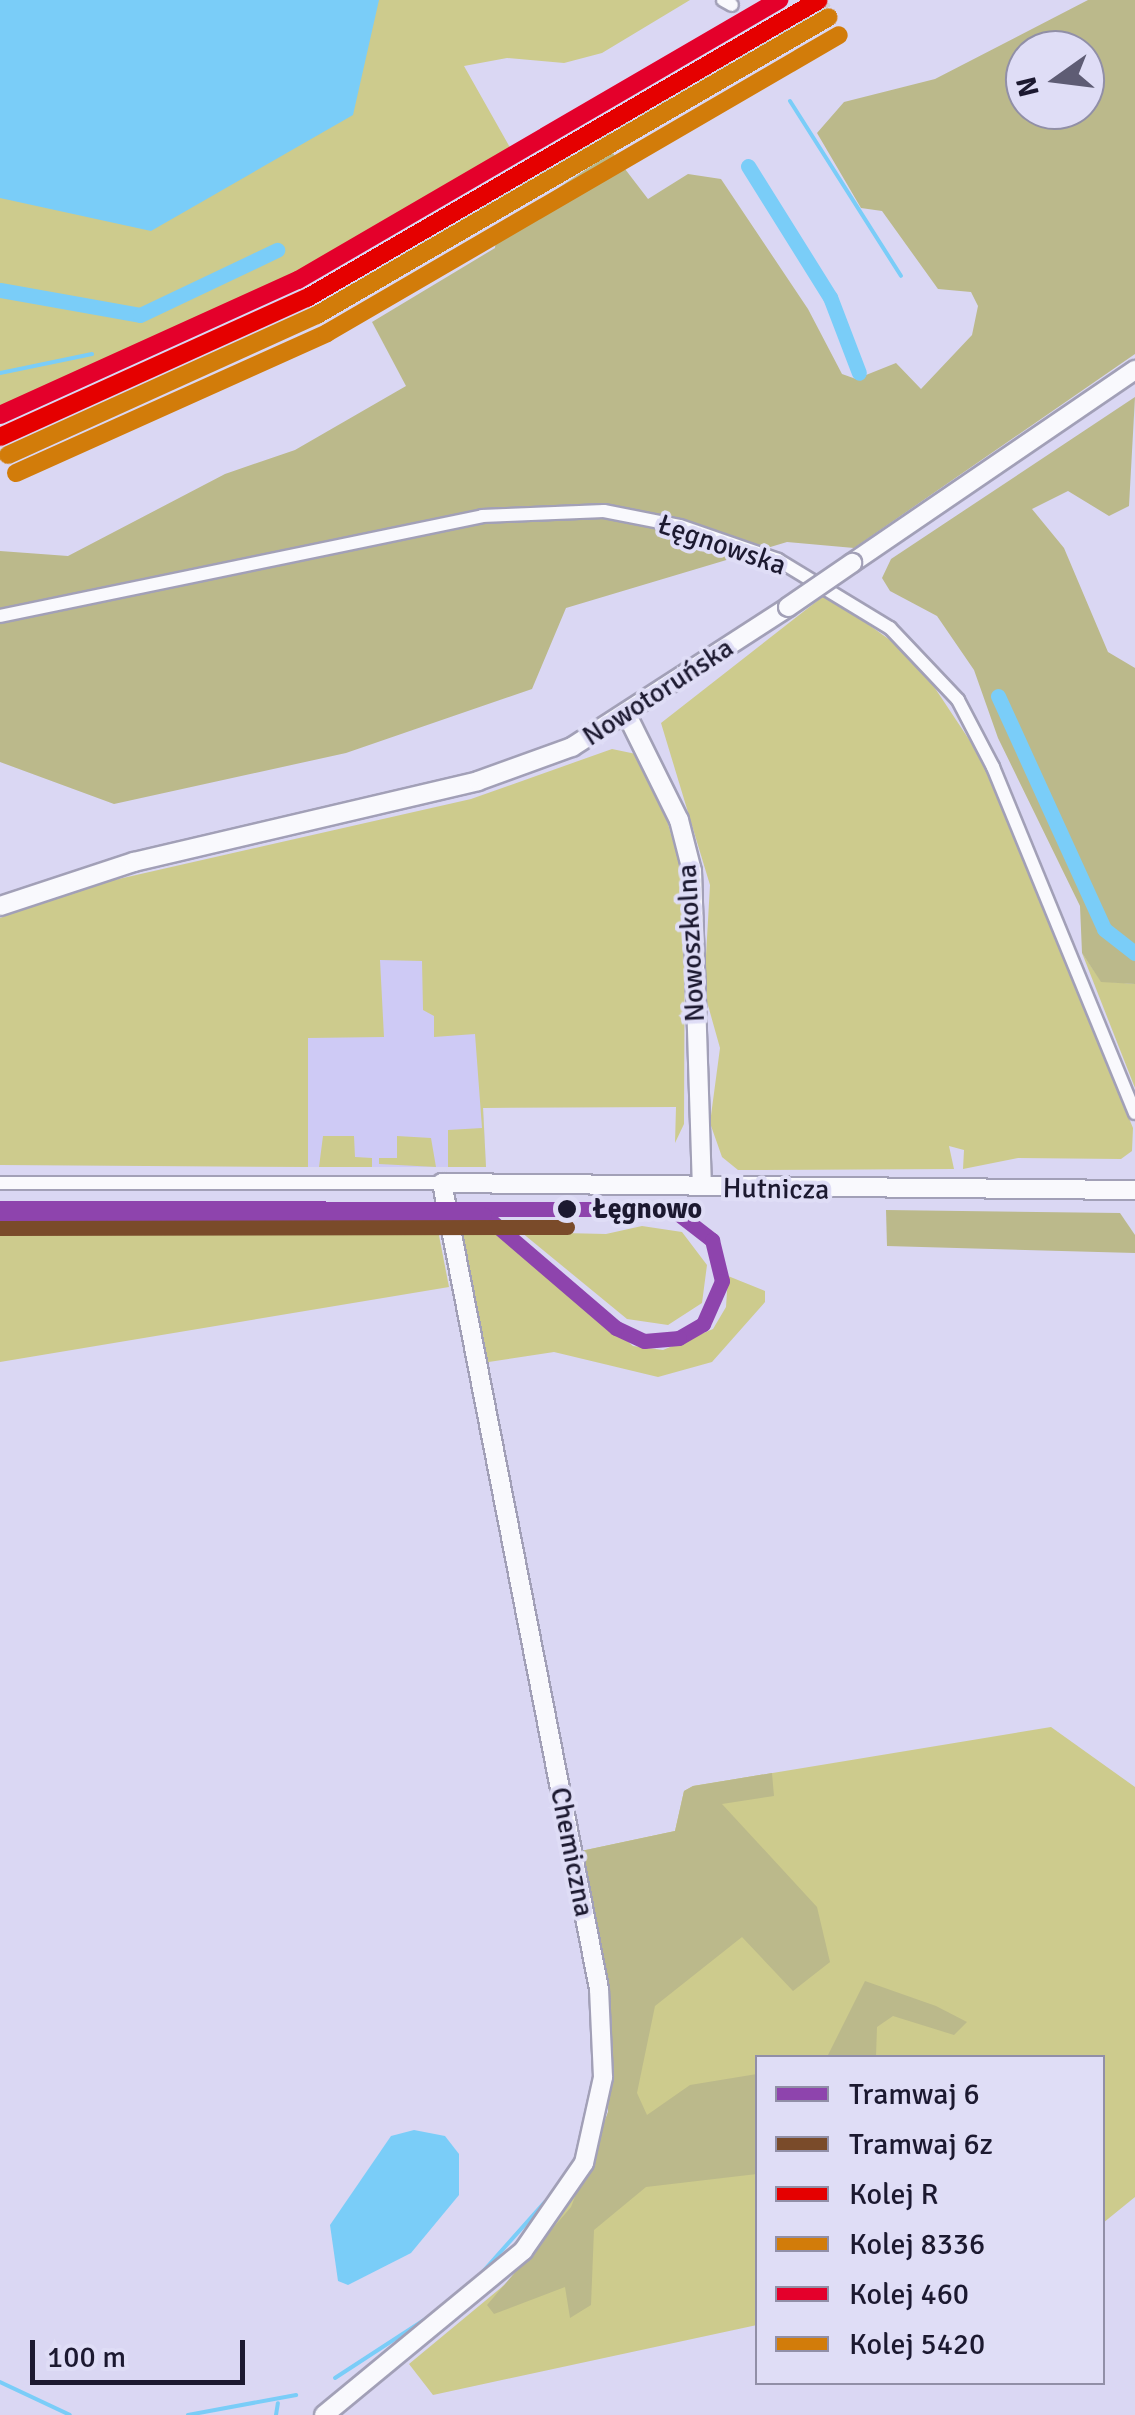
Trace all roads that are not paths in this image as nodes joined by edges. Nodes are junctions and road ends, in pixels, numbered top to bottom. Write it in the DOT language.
graph roads {
  1 [pos="1135,370"];
  2 [pos="0,616"];
  3 [pos="628,717"];
  4 [pos="0,906"];
  5 [pos="1135,1112"];
  6 [pos="442,1182"];
  7 [pos="702,1182"];
  8 [pos="0,1184"];
  9 [pos="1135,1190"];
  10 [pos="324,2415"];
  1 -- 3 [label="street, Nowotoruńska, bridge"];
  2 -- 5 [label="street, Łęgnowska"];
  3 -- 4 [label="street, Nowotoruńska"];
  3 -- 7 [label="street, Nowoszkolna"];
  6 -- 7 [label="street, Hutnicza"];
  6 -- 8 [label="street, Hutnicza"];
  6 -- 10 [label="street, Chemiczna"];
  7 -- 9 [label="street, Hutnicza"];
}
